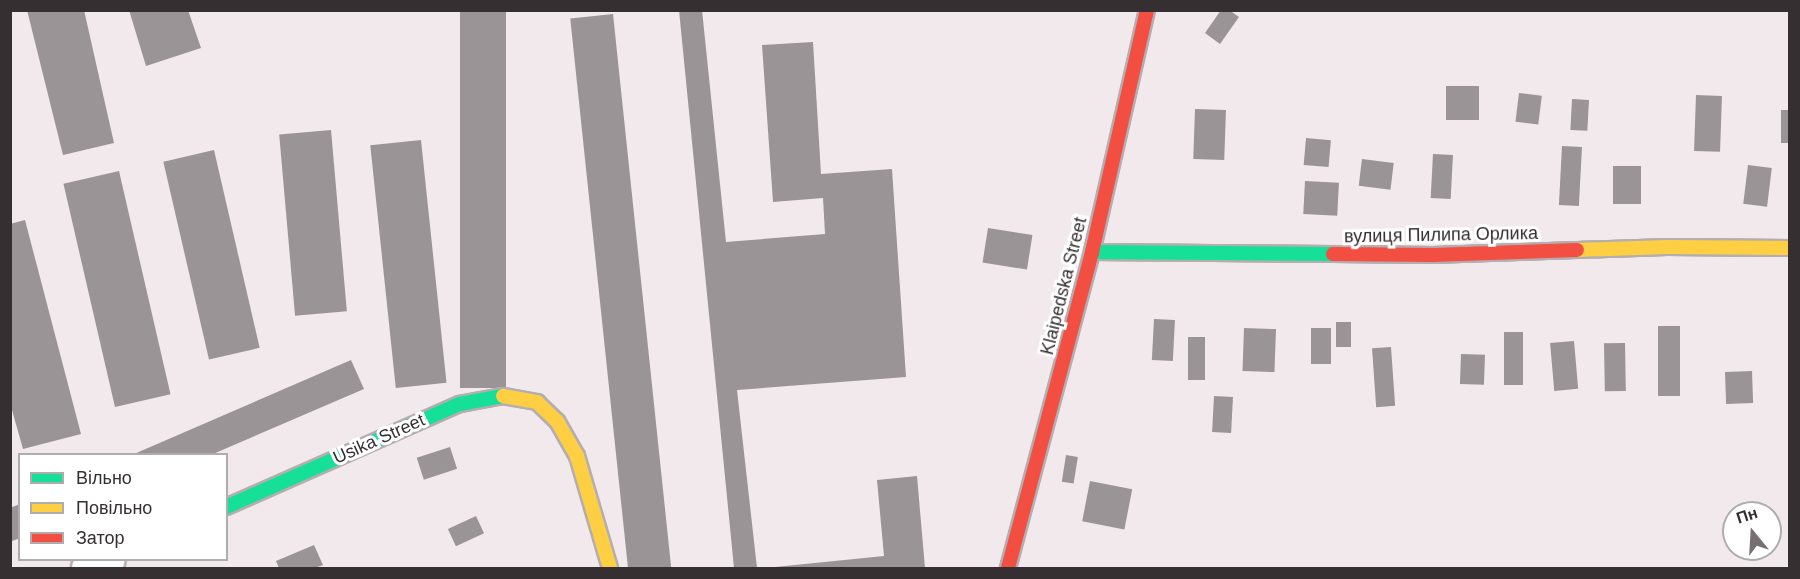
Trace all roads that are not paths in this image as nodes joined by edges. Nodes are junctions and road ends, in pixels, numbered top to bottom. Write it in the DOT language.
graph roads {
  1 [pos="1147,10"];
  2 [pos="1790,248"];
  3 [pos="1092,252"];
  4 [pos="228,506"];
  5 [pos="106,561"];
  6 [pos="88,568"];
  7 [pos="610,568"];
  8 [pos="1008,568"];
  1 -- 3 [label="street, Klaipedska Street"];
  2 -- 3 [label="street, вулиця Пилипа Орлика"];
  3 -- 8 [label="street, Klaipedska Street"];
  4 -- 7 [label="street, Usika Street"];
  5 -- 6 [label="street"];
}
